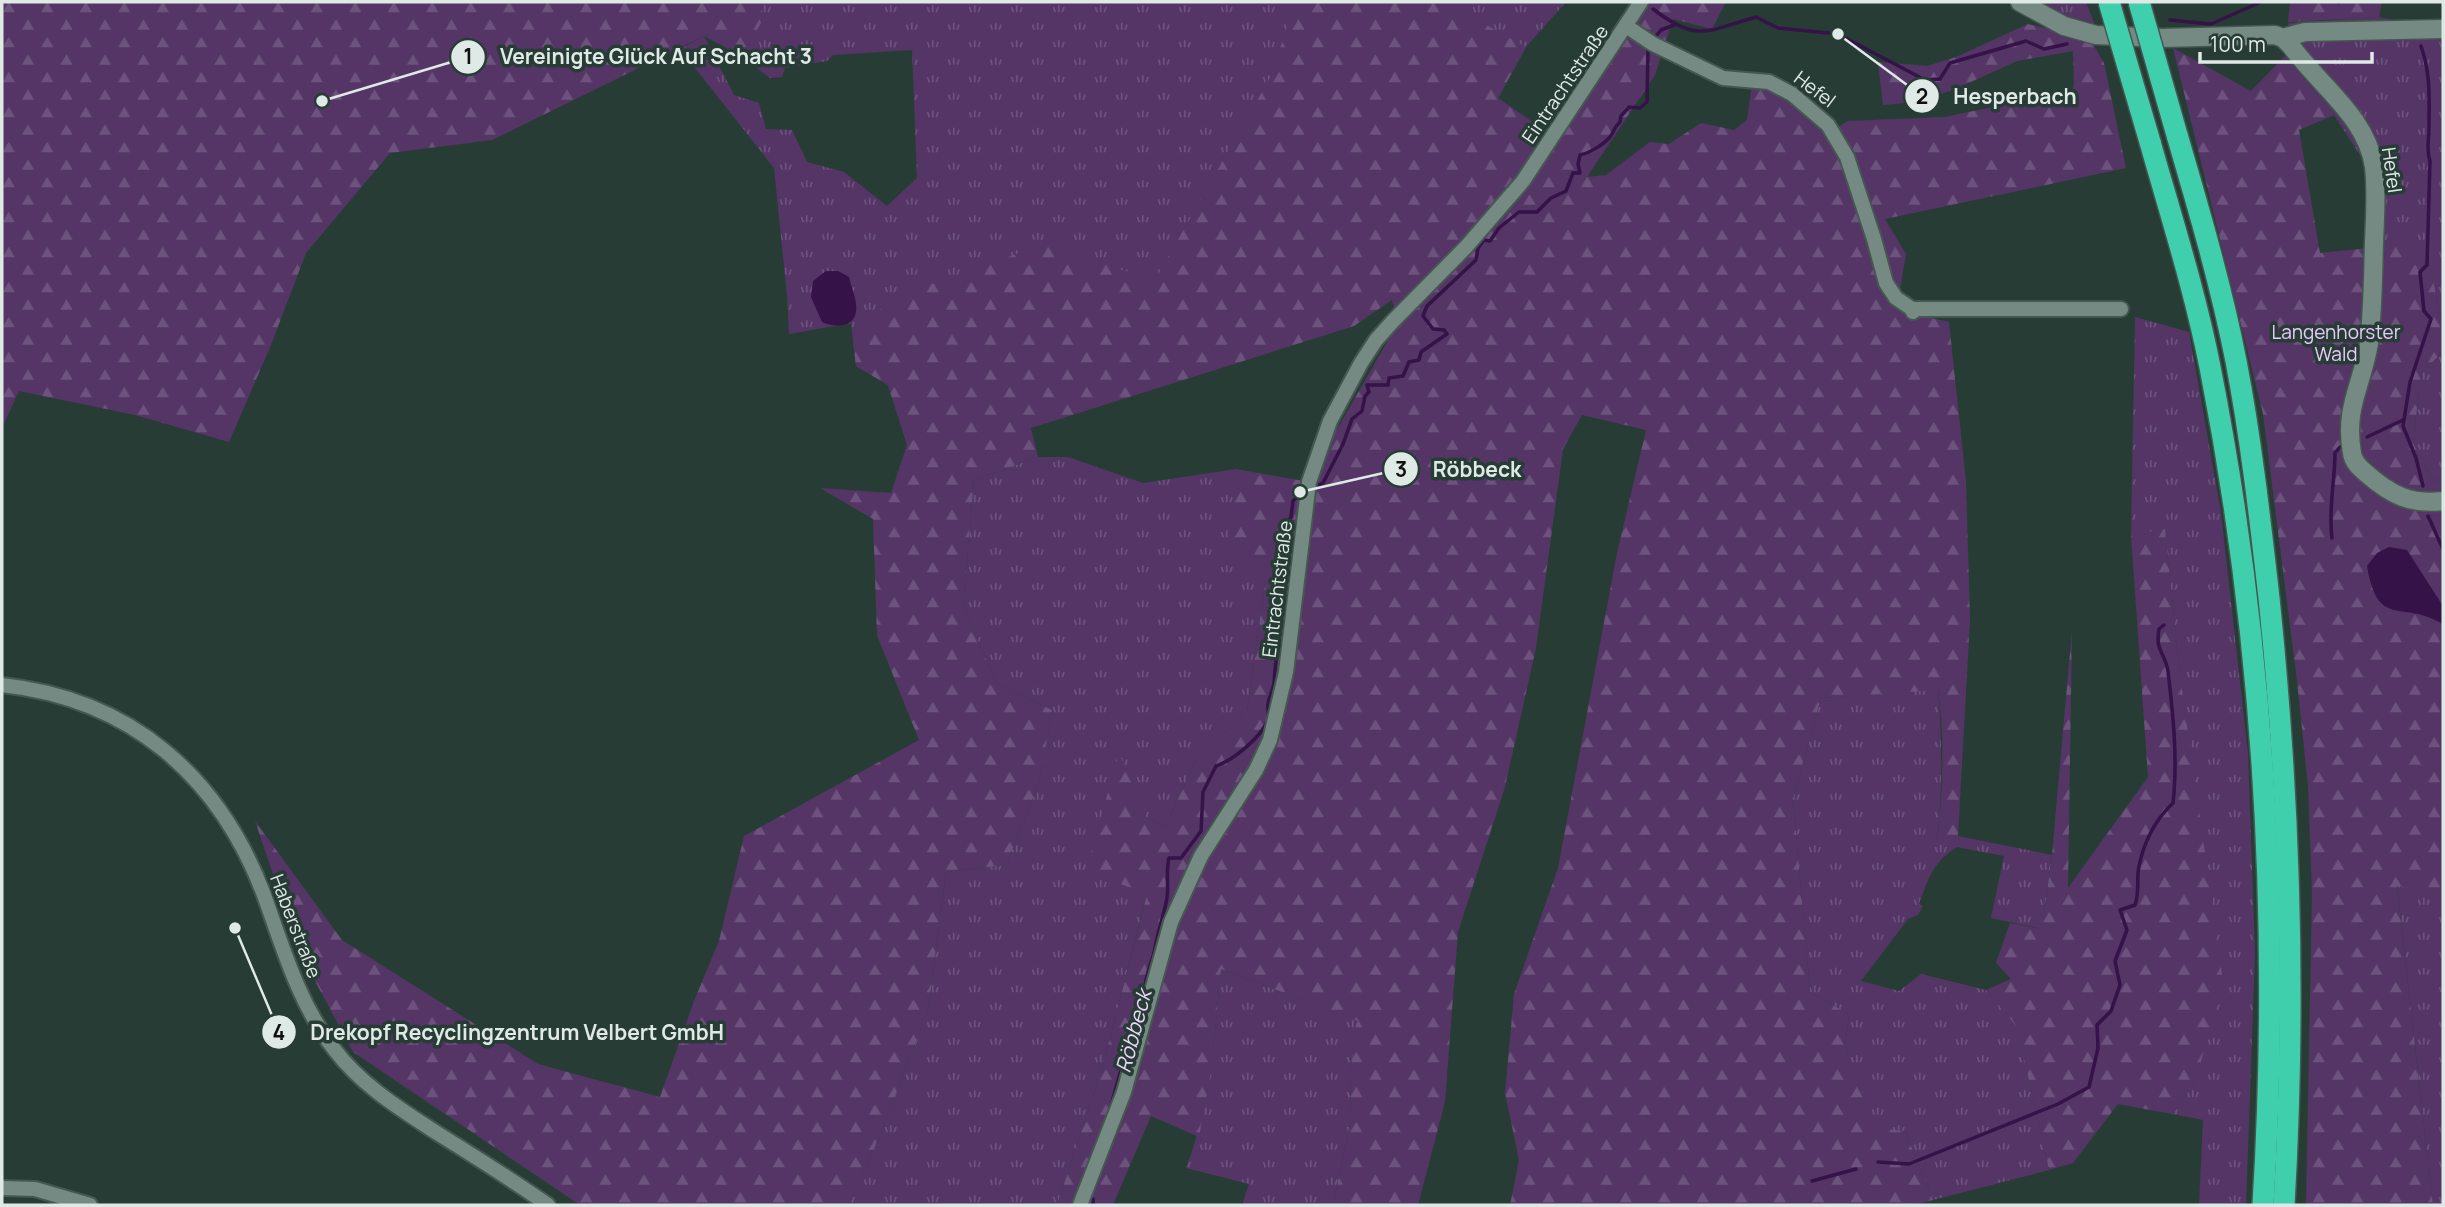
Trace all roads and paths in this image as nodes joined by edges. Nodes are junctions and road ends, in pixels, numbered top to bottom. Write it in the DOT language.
graph roads {
  1 [pos="2020,2"];
  2 [pos="2109,2"];
  3 [pos="2140,2"];
  4 [pos="1640,5"];
  5 [pos="1626,26"];
  6 [pos="2443,29"];
  7 [pos="2283,38"];
  8 [pos="2121,309"];
  9 [pos="2443,501"];
  10 [pos="2,685"];
  11 [pos="2,1188"];
  12 [pos="2268,1195"];
  13 [pos="90,1205"];
  14 [pos="548,1205"];
  15 [pos="1080,1205"];
  16 [pos="2286,1205"];
  1 -- 7 [label="street"];
  2 -- 12 [label="highway, bridge"];
  3 -- 12 [label="highway, bridge"];
  4 -- 5 [label="street, Eintrachtstraße"];
  5 -- 8 [label="street, Hefel"];
  5 -- 15 [label="street, Eintrachtstraße"];
  6 -- 7 [label="street"];
  7 -- 9 [label="street, Hefel"];
  10 -- 14 [label="street, Haberstraße"];
  11 -- 13 [label="street"];
  12 -- 16 [label="highway"];
}
